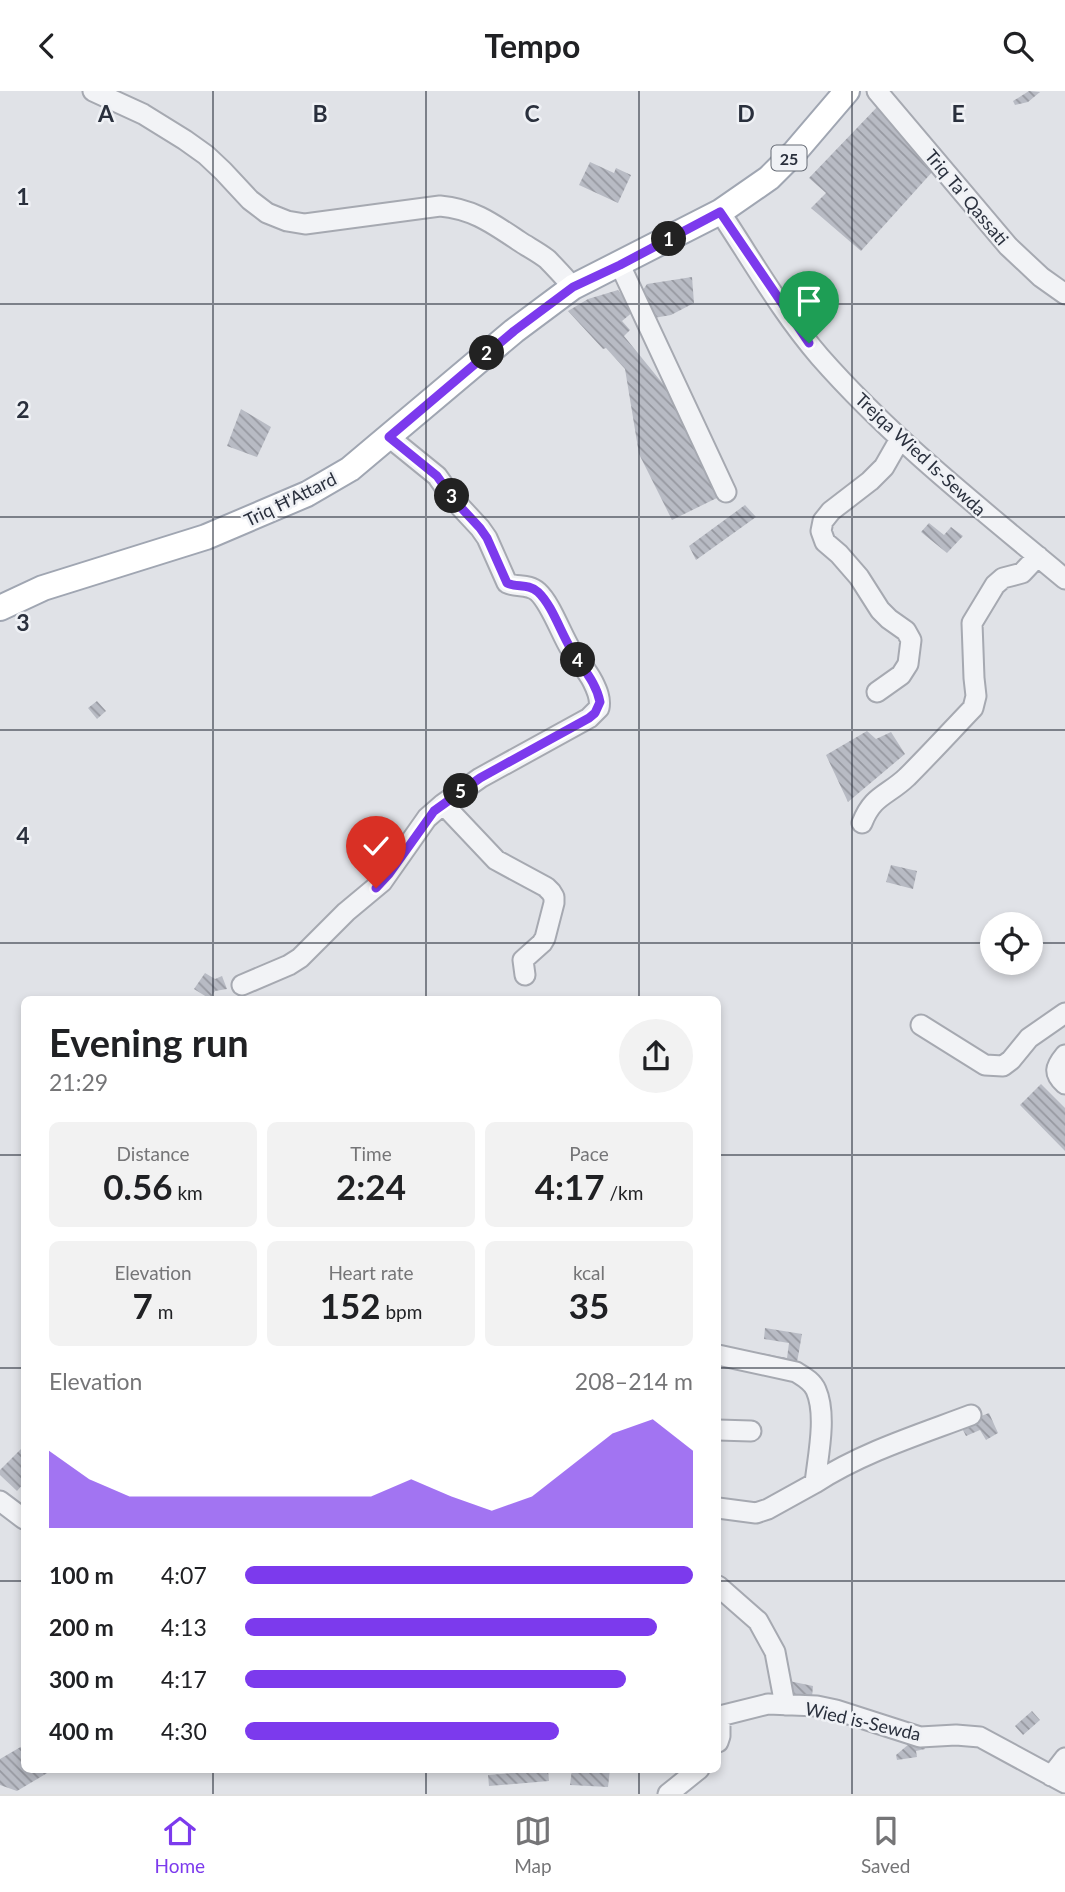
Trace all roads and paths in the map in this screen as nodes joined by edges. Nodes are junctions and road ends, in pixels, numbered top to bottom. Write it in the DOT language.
graph roads {
  1 [pos="93,91"];
  2 [pos="847,91"];
  3 [pos="877,91"];
  4 [pos="720,212"];
  5 [pos="620,265"];
  6 [pos="573,287"];
  7 [pos="1065,294"];
  8 [pos="389,437"];
  9 [pos="900,439"];
  10 [pos="726,492"];
  11 [pos="1038,556"];
  12 [pos="1065,579"];
  13 [pos="0,608"];
  14 [pos="877,692"];
  15 [pos="443,804"];
  16 [pos="862,823"];
  17 [pos="525,975"];
  18 [pos="242,985"];
  19 [pos="1065,1013"];
  20 [pos="921,1025"];
  21 [pos="1065,1055"];
  22 [pos="1065,1084"];
  23 [pos="721,1356"];
  24 [pos="971,1415"];
  25 [pos="721,1430"];
  26 [pos="751,1431"];
  27 [pos="815,1483"];
  28 [pos="0,1501"];
  29 [pos="721,1508"];
  30 [pos="21,1517"];
  31 [pos="721,1589"];
  32 [pos="785,1705"];
  33 [pos="721,1716"];
  34 [pos="1065,1758"];
  35 [pos="694,1773"];
  36 [pos="1058,1779"];
  37 [pos="668,1794"];
  1 -- 6 [label="street"];
  2 -- 4 [label="main road, 25"];
  3 -- 7 [label="street, Triq Ta' Qassati"];
  4 -- 5 [label="main road, Triq Ħ'Attard / 25"];
  4 -- 9 [label="street, Trejqa Wied Is-Sewda"];
  5 -- 6 [label="main road, Triq Ħ'Attard / 25"];
  5 -- 10 [label="street"];
  6 -- 8 [label="main road, Triq Ħ'Attard / 25"];
  8 -- 13 [label="main road, Triq Ħ'Attard / 25"];
  8 -- 15 [label="street"];
  9 -- 11 [label="street, Trejqa Wied Is-Sewda"];
  9 -- 14 [label="street"];
  11 -- 12 [label="street, Trejqa Wied Is-Sewda"];
  11 -- 16 [label="street"];
  15 -- 17 [label="street"];
  15 -- 18 [label="street"];
  19 -- 20 [label="street"];
  21 -- 22 [label="street"];
  23 -- 27 [label="street"];
  24 -- 27 [label="street"];
  25 -- 26 [label="street"];
  27 -- 29 [label="street"];
  28 -- 30 [label="street"];
  31 -- 32 [label="street"];
  32 -- 33 [label="street, Wied is-Sewda"];
  32 -- 36 [label="street, Wied is-Sewda"];
  34 -- 36 [label="street"];
  35 -- 37 [label="street"];
}
